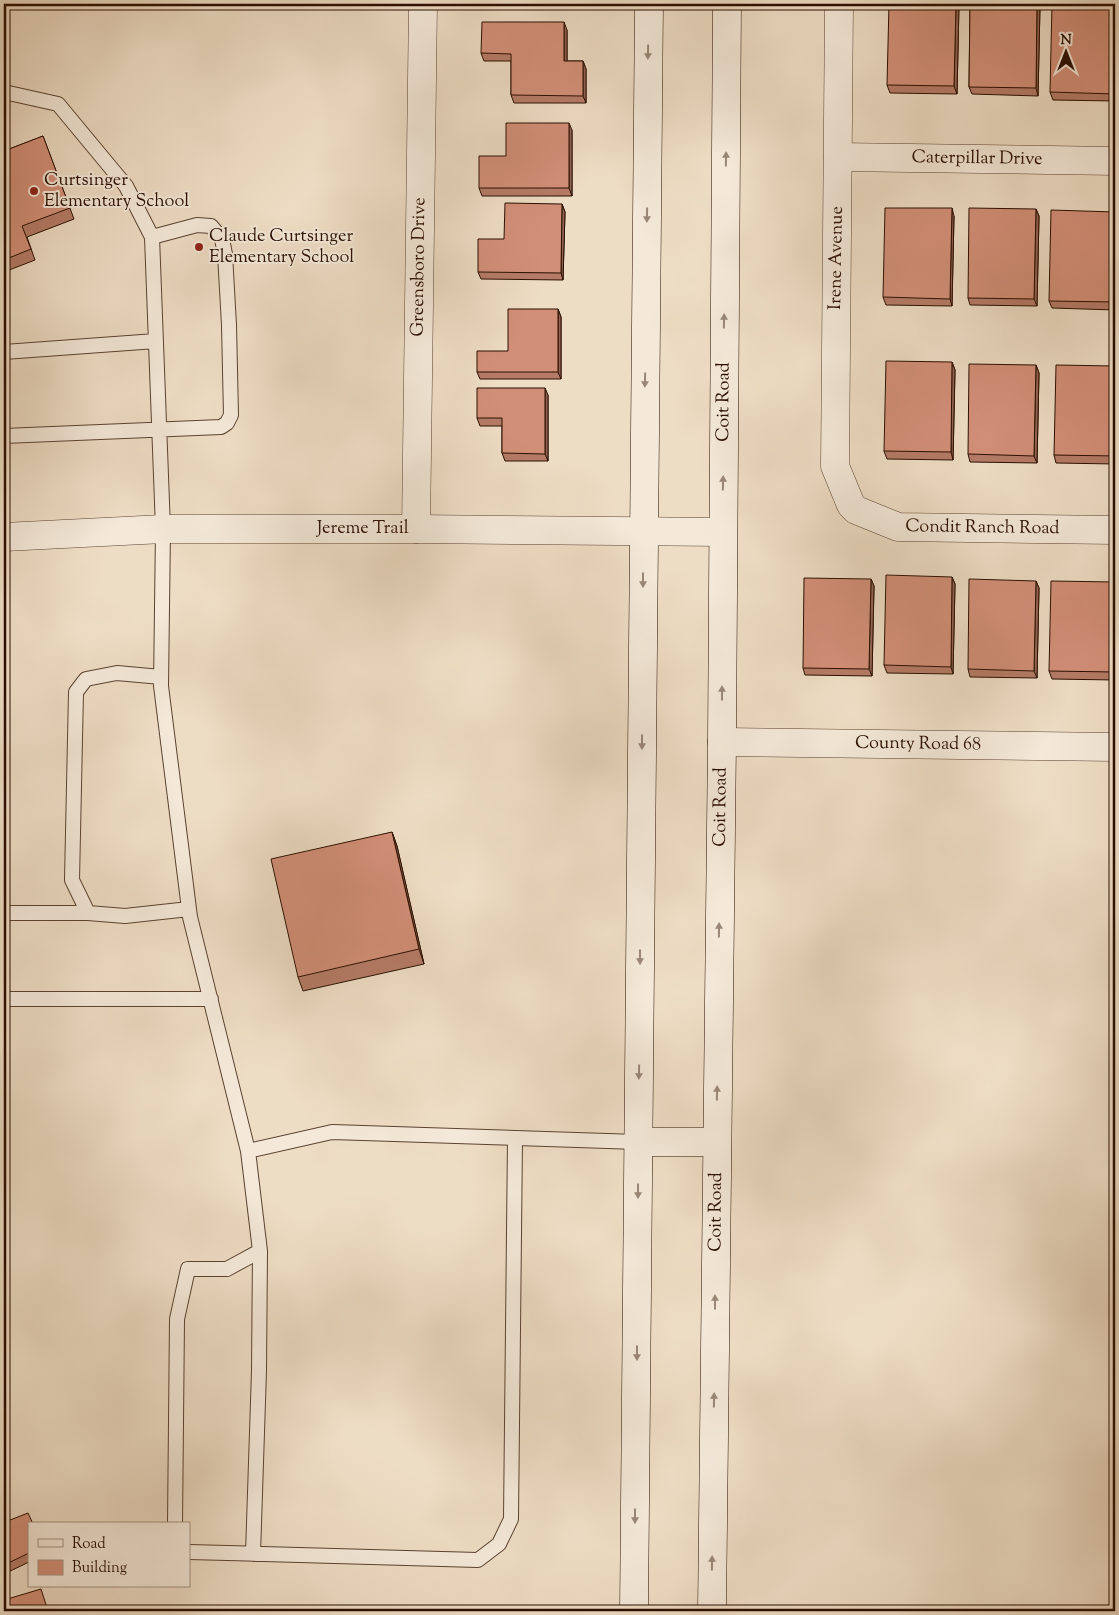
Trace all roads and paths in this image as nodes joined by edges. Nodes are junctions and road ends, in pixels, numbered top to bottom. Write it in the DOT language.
graph roads {
  1 [pos="423,4"];
  2 [pos="649,4"];
  3 [pos="727,4"];
  4 [pos="839,4"];
  5 [pos="4,92"];
  6 [pos="838,157"];
  7 [pos="1115,161"];
  8 [pos="152,237"];
  9 [pos="156,341"];
  10 [pos="4,352"];
  11 [pos="160,429"];
  12 [pos="4,436"];
  13 [pos="853,508"];
  14 [pos="163,529"];
  15 [pos="416,529"];
  16 [pos="1115,530"];
  17 [pos="644,531"];
  18 [pos="722,532"];
  19 [pos="4,537"];
  20 [pos="161,677"];
  21 [pos="722,742"];
  22 [pos="1115,747"];
  23 [pos="189,909"];
  24 [pos="88,912"];
  25 [pos="4,913"];
  26 [pos="4,999"];
  27 [pos="211,999"];
  28 [pos="515,1138"];
  29 [pos="638,1142"];
  30 [pos="716,1142"];
  31 [pos="248,1151"];
  32 [pos="260,1251"];
  33 [pos="175,1522"];
  34 [pos="190,1552"];
  35 [pos="253,1554"];
  36 [pos="634,1611"];
  37 [pos="712,1611"];
  1 -- 15 [label="main road, Greensboro Drive"];
  2 -- 17 [label="main road, one-way"];
  18 -- 3 [label="main road, Coit Road, one-way"];
  4 -- 6 [label="main road, Irene Avenue"];
  5 -- 8 [label="lane"];
  6 -- 7 [label="main road, Caterpillar Drive"];
  6 -- 13 [label="main road, Irene Avenue"];
  8 -- 9 [label="lane"];
  8 -- 11 [label="lane"];
  9 -- 10 [label="lane"];
  9 -- 11 [label="lane"];
  11 -- 12 [label="lane"];
  11 -- 14 [label="lane"];
  13 -- 16 [label="main road, Condit Ranch Road"];
  14 -- 15 [label="main road, Jereme Trail"];
  14 -- 19 [label="main road, Jereme Trail"];
  14 -- 20 [label="lane"];
  15 -- 17 [label="main road, Jereme Trail"];
  17 -- 18 [label="main road, Jereme Trail"];
  17 -- 29 [label="main road, one-way"];
  21 -- 18 [label="main road, Coit Road, one-way"];
  20 -- 23 [label="lane"];
  20 -- 24 [label="lane"];
  21 -- 22 [label="main road, County Road 68"];
  30 -- 21 [label="main road, Coit Road, one-way"];
  23 -- 24 [label="lane"];
  23 -- 27 [label="lane"];
  24 -- 25 [label="lane"];
  26 -- 27 [label="lane"];
  27 -- 31 [label="lane"];
  28 -- 29 [label="lane"];
  28 -- 31 [label="lane"];
  28 -- 35 [label="lane"];
  29 -- 30 [label="main road"];
  29 -- 36 [label="main road, one-way"];
  37 -- 30 [label="main road, Coit Road, one-way"];
  31 -- 32 [label="lane"];
  32 -- 33 [label="lane"];
  32 -- 35 [label="lane"];
  34 -- 35 [label="lane"];
}
